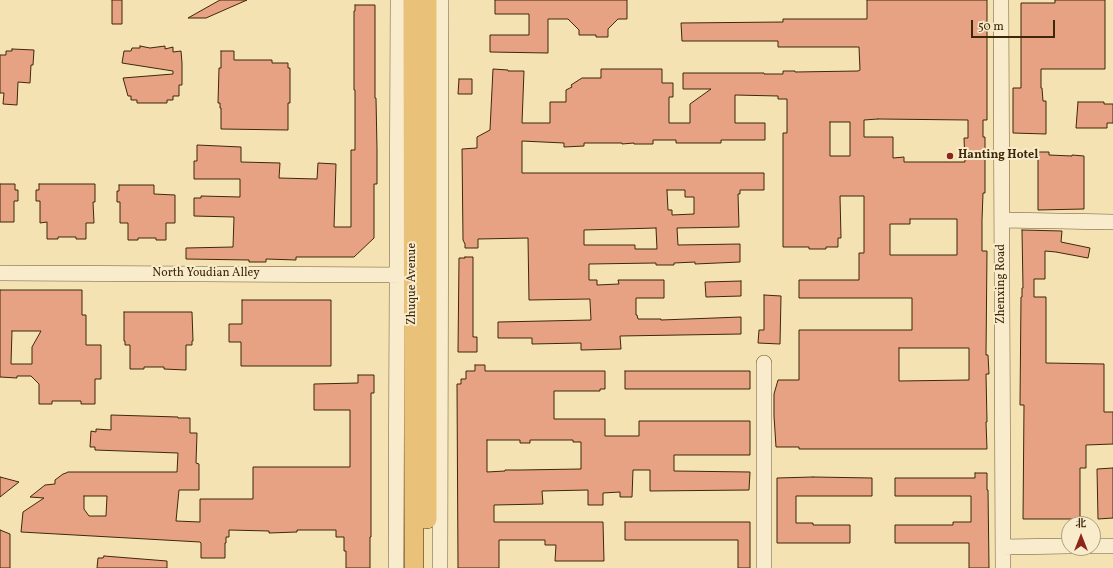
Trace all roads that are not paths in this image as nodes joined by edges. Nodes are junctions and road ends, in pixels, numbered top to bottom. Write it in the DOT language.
graph roads {
  1 [pos="398,0"];
  2 [pos="413,0"];
  3 [pos="427,0"];
  4 [pos="441,0"];
  5 [pos="1001,0"];
  6 [pos="1002,220"];
  7 [pos="1113,222"];
  8 [pos="0,273"];
  9 [pos="405,274"];
  10 [pos="764,363"];
  11 [pos="1061,546"];
  12 [pos="1101,546"];
  13 [pos="1113,546"];
  14 [pos="1003,547"];
  15 [pos="396,568"];
  16 [pos="414,568"];
  17 [pos="427,568"];
  18 [pos="440,568"];
  19 [pos="764,568"];
  20 [pos="1003,568"];
  1 -- 9 [label="street"];
  2 -- 9 [label="main road, Zhuque Avenue"];
  3 -- 17 [label="main road, Zhuque Avenue"];
  4 -- 18 [label="street"];
  5 -- 6 [label="street, Zhenxing Road"];
  6 -- 7 [label="street"];
  6 -- 14 [label="street, Zhenxing Road"];
  8 -- 9 [label="street, North Youdian Alley"];
  9 -- 15 [label="street"];
  9 -- 16 [label="main road, Zhuque Avenue"];
  10 -- 19 [label="street"];
  11 -- 14 [label="street"];
  12 -- 13 [label="street"];
  14 -- 20 [label="street, Zhenxing Road"];
}
